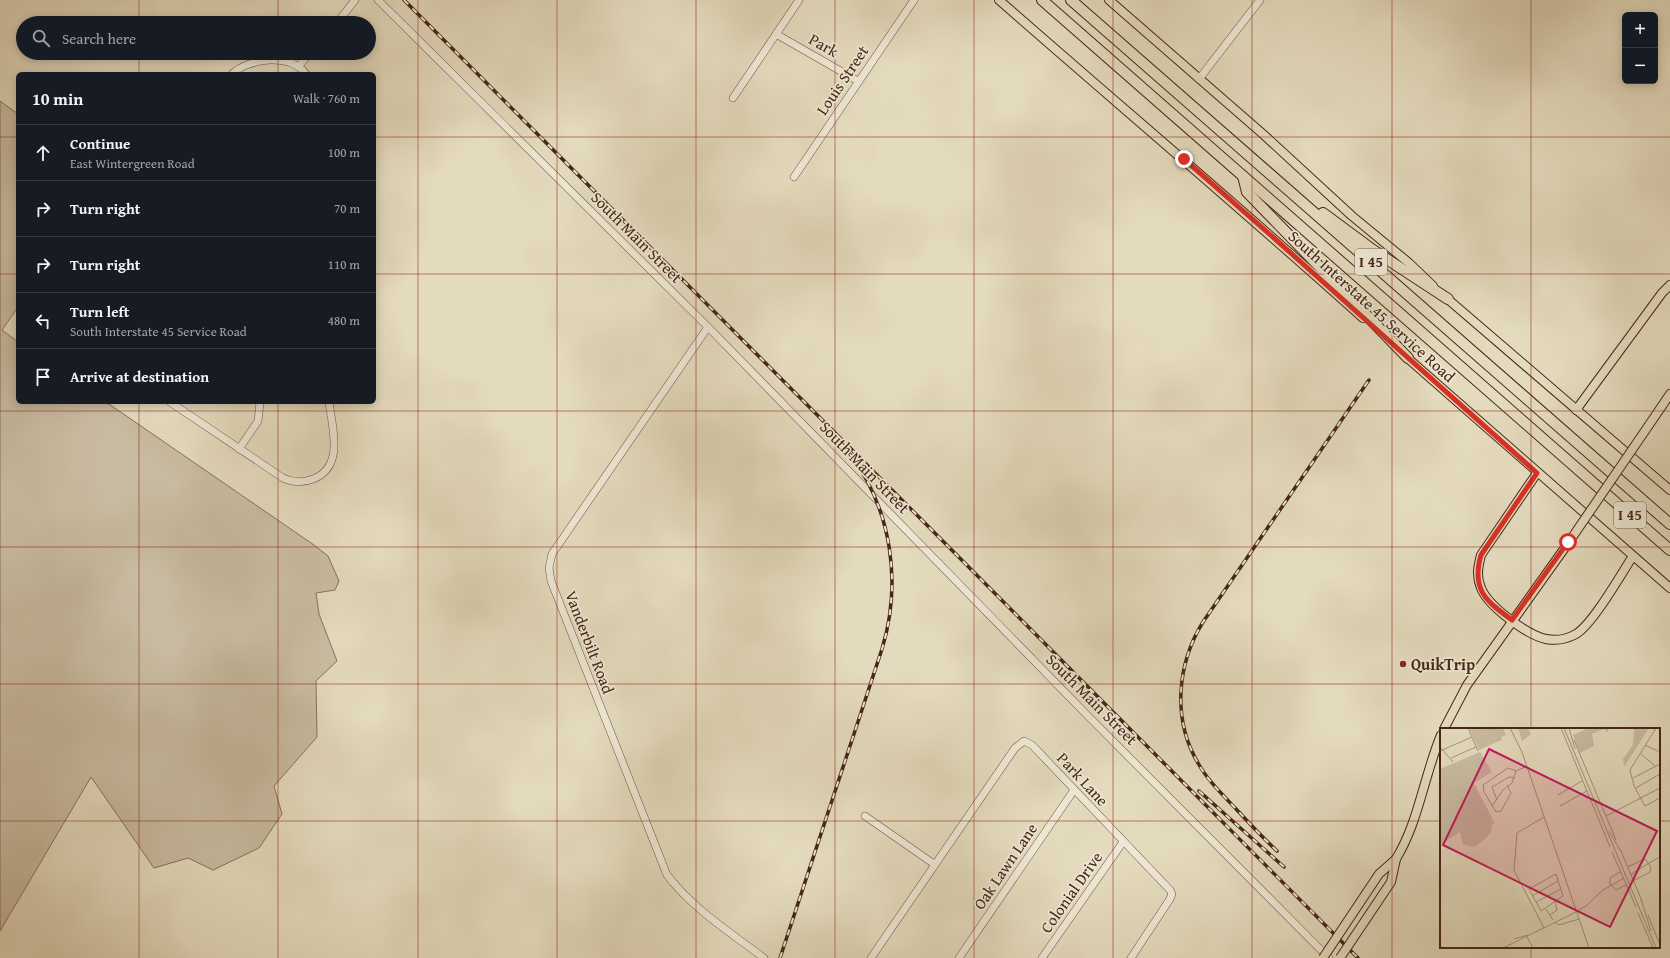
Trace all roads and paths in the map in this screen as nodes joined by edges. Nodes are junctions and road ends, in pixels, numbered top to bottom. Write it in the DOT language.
graph roads {
  1 [pos="355,0"];
  2 [pos="378,0"];
  3 [pos="799,0"];
  4 [pos="914,0"];
  5 [pos="999,0"];
  6 [pos="1042,0"];
  7 [pos="1071,0"];
  8 [pos="1109,0"];
  9 [pos="1260,0"];
  10 [pos="342,16"];
  11 [pos="776,34"];
  12 [pos="265,60"];
  13 [pos="265,60"];
  14 [pos="304,60"];
  15 [pos="298,67"];
  16 [pos="235,72"];
  17 [pos="304,72"];
  18 [pos="1199,79"];
  19 [pos="858,81"];
  20 [pos="734,98"];
  21 [pos="1243,176"];
  22 [pos="794,177"];
  23 [pos="1289,191"];
  24 [pos="1670,285"];
  25 [pos="1448,299"];
  26 [pos="708,327"];
  27 [pos="1408,358"];
  28 [pos="1670,394"];
  29 [pos="173,404"];
  30 [pos="260,404"];
  31 [pos="329,404"];
  32 [pos="1576,410"];
  33 [pos="239,449"];
  34 [pos="1537,473"];
  35 [pos="1670,490"];
  36 [pos="1670,524"];
  37 [pos="1670,550"];
  38 [pos="1634,556"];
  39 [pos="1670,588"];
  40 [pos="1512,620"];
  41 [pos="1445,728"];
  42 [pos="1440,738"];
  43 [pos="1074,790"];
  44 [pos="865,816"];
  45 [pos="1123,842"];
  46 [pos="1396,859"];
  47 [pos="934,864"];
  48 [pos="764,958"];
  49 [pos="871,958"];
  50 [pos="959,958"];
  51 [pos="1042,958"];
  52 [pos="1131,958"];
  53 [pos="1323,958"];
  54 [pos="1329,958"];
  55 [pos="1340,958"];
  1 -- 10 [label="street"];
  2 -- 26 [label="street, South Main Street"];
  3 -- 11 [label="street"];
  4 -- 19 [label="street, Louis Street"];
  5 -- 27 [label="main road, South Interstate 45 Service Road"];
  6 -- 21 [label="highway, I 45"];
  7 -- 23 [label="highway, I 45"];
  8 -- 18 [label="main road"];
  9 -- 18 [label="street"];
  11 -- 19 [label="street, Park"];
  11 -- 20 [label="street"];
  12 -- 15 [label="street"];
  13 -- 16 [label="street"];
  14 -- 15 [label="street"];
  15 -- 17 [label="street"];
  18 -- 25 [label="main road"];
  19 -- 22 [label="street, Louis Street"];
  21 -- 27 [label="highway"];
  21 -- 37 [label="highway, I 45"];
  23 -- 25 [label="highway"];
  23 -- 36 [label="highway, I 45"];
  24 -- 32 [label="main road"];
  25 -- 32 [label="main road"];
  26 -- 48 [label="street, Vanderbilt Road"];
  26 -- 54 [label="street, South Main Street"];
  27 -- 34 [label="main road, South Interstate 45 Service Road"];
  28 -- 40 [label="main road, bridge"];
  29 -- 33 [label="street"];
  30 -- 33 [label="street"];
  31 -- 33 [label="street"];
  32 -- 35 [label="main road"];
  34 -- 38 [label="main road, South Interstate 45 Service Road"];
  34 -- 40 [label="main road"];
  38 -- 39 [label="main road, South Interstate 45 Service Road"];
  38 -- 40 [label="main road"];
  40 -- 41 [label="main road"];
  42 -- 46 [label="main road"];
  43 -- 45 [label="street, Park Lane"];
  43 -- 47 [label="street, Park Lane"];
  43 -- 50 [label="street, Oak Lawn Lane"];
  44 -- 47 [label="street"];
  45 -- 51 [label="street, Colonial Drive"];
  45 -- 52 [label="street, Park Lane"];
  46 -- 53 [label="main road, bridge"];
  46 -- 55 [label="main road, bridge"];
  47 -- 49 [label="street, Park Lane"];
}
